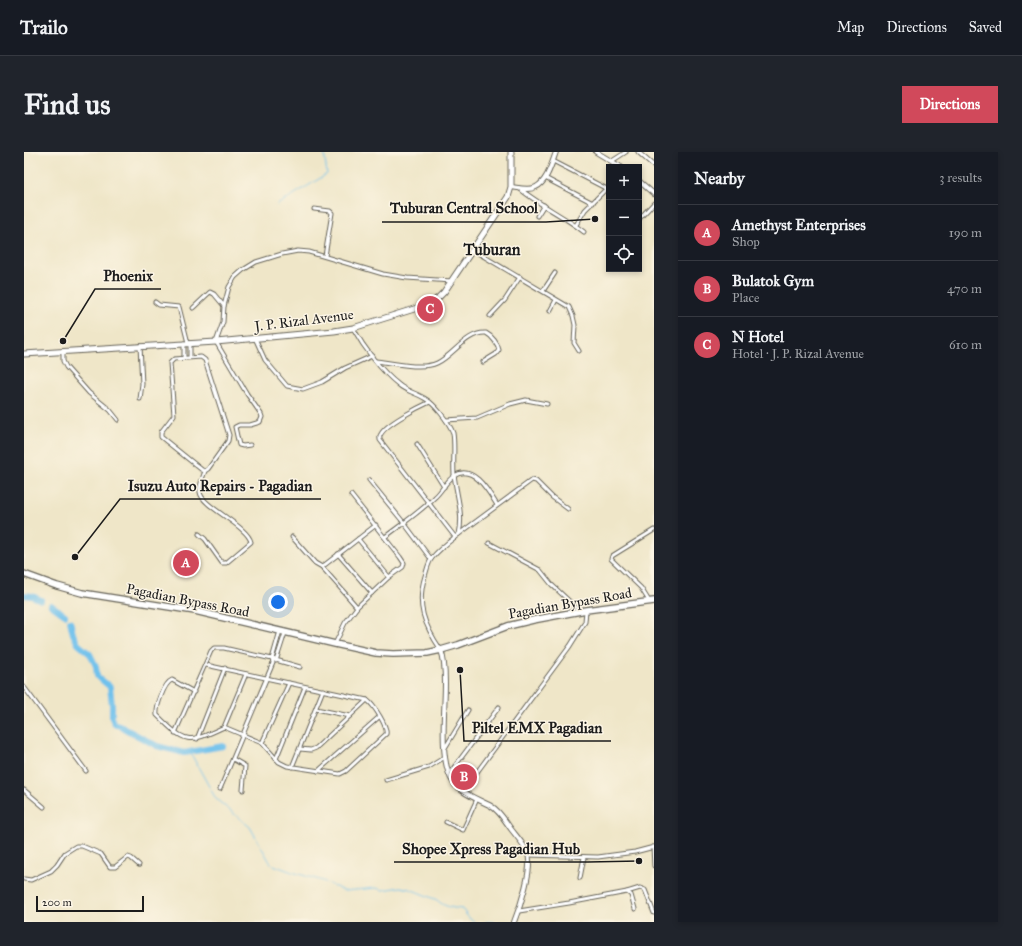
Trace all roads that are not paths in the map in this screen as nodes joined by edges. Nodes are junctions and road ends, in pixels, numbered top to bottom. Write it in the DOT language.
graph roads {
  1 [pos="511,152"];
  2 [pos="556,152"];
  3 [pos="596,152"];
  4 [pos="626,152"];
  5 [pos="638,152"];
  6 [pos="553,161"];
  7 [pos="612,161"];
  8 [pos="616,164"];
  9 [pos="654,166"];
  10 [pos="545,178"];
  11 [pos="642,184"];
  12 [pos="511,187"];
  13 [pos="519,188"];
  14 [pos="606,188"];
  15 [pos="606,190"];
  16 [pos="654,194"];
  17 [pos="592,202"];
  18 [pos="654,203"];
  19 [pos="544,204"];
  20 [pos="314,209"];
  21 [pos="643,213"];
  22 [pos="537,216"];
  23 [pos="576,225"];
  24 [pos="584,232"];
  25 [pos="473,250"];
  26 [pos="325,256"];
  27 [pos="555,273"];
  28 [pos="520,278"];
  29 [pos="452,281"];
  30 [pos="543,292"];
  31 [pos="556,300"];
  32 [pos="154,302"];
  33 [pos="224,306"];
  34 [pos="193,308"];
  35 [pos="550,311"];
  36 [pos="490,316"];
  37 [pos="353,328"];
  38 [pos="255,338"];
  39 [pos="216,342"];
  40 [pos="187,343"];
  41 [pos="140,346"];
  42 [pos="63,351"];
  43 [pos="579,351"];
  44 [pos="24,354"];
  45 [pos="372,356"];
  46 [pos="184,357"];
  47 [pos="190,357"];
  48 [pos="376,361"];
  49 [pos="483,362"];
  50 [pos="140,399"];
  51 [pos="430,402"];
  52 [pos="547,404"];
  53 [pos="118,420"];
  54 [pos="446,420"];
  55 [pos="417,444"];
  56 [pos="250,445"];
  57 [pos="205,471"];
  58 [pos="454,476"];
  59 [pos="369,480"];
  60 [pos="444,487"];
  61 [pos="351,495"];
  62 [pos="428,503"];
  63 [pos="497,505"];
  64 [pos="568,509"];
  65 [pos="404,523"];
  66 [pos="376,525"];
  67 [pos="654,530"];
  68 [pos="199,534"];
  69 [pos="459,534"];
  70 [pos="292,537"];
  71 [pos="385,537"];
  72 [pos="455,538"];
  73 [pos="358,539"];
  74 [pos="489,543"];
  75 [pos="338,554"];
  76 [pos="431,559"];
  77 [pos="322,567"];
  78 [pos="24,574"];
  79 [pos="389,577"];
  80 [pos="372,593"];
  81 [pos="652,601"];
  82 [pos="357,606"];
  83 [pos="583,610"];
  84 [pos="282,632"];
  85 [pos="335,644"];
  86 [pos="440,650"];
  87 [pos="273,661"];
  88 [pos="277,661"];
  89 [pos="206,665"];
  90 [pos="300,667"];
  91 [pos="225,668"];
  92 [pos="246,674"];
  93 [pos="266,679"];
  94 [pos="288,683"];
  95 [pos="305,686"];
  96 [pos="24,687"];
  97 [pos="324,690"];
  98 [pos="25,692"];
  99 [pos="194,692"];
  100 [pos="367,700"];
  101 [pos="498,707"];
  102 [pos="316,709"];
  103 [pos="468,710"];
  104 [pos="350,716"];
  105 [pos="379,717"];
  106 [pos="224,727"];
  107 [pos="175,733"];
  108 [pos="243,734"];
  109 [pos="197,739"];
  110 [pos="262,743"];
  111 [pos="300,749"];
  112 [pos="444,749"];
  113 [pos="445,757"];
  114 [pos="233,759"];
  115 [pos="276,759"];
  116 [pos="292,767"];
  117 [pos="86,770"];
  118 [pos="318,771"];
  119 [pos="449,774"];
  120 [pos="386,780"];
  121 [pos="220,789"];
  122 [pos="24,790"];
  123 [pos="243,790"];
  124 [pos="463,791"];
  125 [pos="477,799"];
  126 [pos="44,806"];
  127 [pos="446,822"];
  128 [pos="654,847"];
  129 [pos="528,855"];
  130 [pos="584,857"];
  131 [pos="139,866"];
  132 [pos="654,866"];
  133 [pos="580,878"];
  134 [pos="24,880"];
  135 [pos="627,892"];
  136 [pos="635,909"];
  137 [pos="519,911"];
  138 [pos="654,913"];
  139 [pos="514,922"];
  1 -- 12 [label="main road, J. P. Rizal Avenue"];
  2 -- 6 [label="street"];
  3 -- 7 [label="street"];
  4 -- 7 [label="street"];
  5 -- 9 [label="street"];
  6 -- 10 [label="street"];
  6 -- 14 [label="street"];
  7 -- 8 [label="street"];
  10 -- 13 [label="street"];
  10 -- 17 [label="street"];
  11 -- 16 [label="street"];
  12 -- 13 [label="street"];
  12 -- 25 [label="main road, J. P. Rizal Avenue"];
  13 -- 19 [label="street"];
  15 -- 17 [label="street"];
  17 -- 23 [label="street"];
  18 -- 21 [label="street"];
  19 -- 22 [label="street"];
  19 -- 23 [label="street"];
  20 -- 26 [label="street"];
  23 -- 24 [label="street"];
  25 -- 28 [label="street"];
  25 -- 29 [label="main road, J. P. Rizal Avenue"];
  26 -- 29 [label="street"];
  26 -- 33 [label="street"];
  27 -- 30 [label="street"];
  28 -- 30 [label="street"];
  28 -- 36 [label="street"];
  29 -- 37 [label="main road, J. P. Rizal Avenue"];
  30 -- 31 [label="street"];
  31 -- 35 [label="street"];
  31 -- 43 [label="street"];
  32 -- 40 [label="street"];
  33 -- 34 [label="street"];
  33 -- 39 [label="street"];
  37 -- 38 [label="main road, J. P. Rizal Avenue"];
  37 -- 45 [label="street"];
  38 -- 39 [label="main road, J. P. Rizal Avenue"];
  38 -- 45 [label="street"];
  39 -- 40 [label="main road, J. P. Rizal Avenue"];
  39 -- 56 [label="street"];
  40 -- 41 [label="main road, J. P. Rizal Avenue"];
  40 -- 46 [label="street"];
  40 -- 47 [label="street"];
  41 -- 42 [label="main road, J. P. Rizal Avenue"];
  41 -- 50 [label="street"];
  42 -- 44 [label="main road, J. P. Rizal Avenue"];
  42 -- 53 [label="street"];
  45 -- 48 [label="street"];
  46 -- 47 [label="street"];
  46 -- 57 [label="street"];
  47 -- 57 [label="street"];
  48 -- 49 [label="street"];
  48 -- 51 [label="street"];
  51 -- 54 [label="street"];
  51 -- 62 [label="street"];
  52 -- 54 [label="street"];
  54 -- 58 [label="street"];
  55 -- 60 [label="street"];
  57 -- 68 [label="street"];
  58 -- 60 [label="street"];
  58 -- 63 [label="street"];
  58 -- 69 [label="street"];
  59 -- 65 [label="street"];
  60 -- 62 [label="street"];
  61 -- 66 [label="street"];
  62 -- 65 [label="street"];
  62 -- 72 [label="street"];
  63 -- 64 [label="street"];
  63 -- 69 [label="street"];
  65 -- 71 [label="street"];
  65 -- 76 [label="street"];
  66 -- 71 [label="street"];
  66 -- 73 [label="street"];
  67 -- 81 [label="street"];
  69 -- 72 [label="street"];
  70 -- 77 [label="street"];
  71 -- 79 [label="street"];
  72 -- 76 [label="street"];
  73 -- 75 [label="street"];
  73 -- 79 [label="street"];
  74 -- 83 [label="street"];
  75 -- 77 [label="street"];
  75 -- 80 [label="street"];
  76 -- 86 [label="street"];
  77 -- 82 [label="street"];
  78 -- 84 [label="highway, Pagadian Bypass Road"];
  79 -- 80 [label="street"];
  80 -- 82 [label="street"];
  81 -- 83 [label="highway, Pagadian Bypass Road"];
  82 -- 85 [label="street"];
  83 -- 86 [label="highway, Pagadian Bypass Road"];
  83 -- 124 [label="street"];
  84 -- 85 [label="highway, Pagadian Bypass Road"];
  84 -- 87 [label="street"];
  84 -- 88 [label="street"];
  85 -- 86 [label="highway, Pagadian Bypass Road"];
  86 -- 112 [label="street"];
  87 -- 88 [label="street"];
  87 -- 89 [label="street"];
  87 -- 93 [label="street"];
  88 -- 90 [label="street"];
  89 -- 91 [label="street"];
  89 -- 99 [label="street"];
  91 -- 92 [label="street"];
  91 -- 109 [label="street"];
  92 -- 93 [label="street"];
  92 -- 106 [label="street"];
  93 -- 94 [label="street"];
  93 -- 108 [label="street"];
  94 -- 95 [label="street"];
  94 -- 110 [label="street"];
  95 -- 97 [label="street"];
  95 -- 115 [label="street"];
  96 -- 98 [label="street"];
  97 -- 100 [label="street"];
  97 -- 102 [label="street"];
  98 -- 117 [label="street"];
  99 -- 107 [label="street"];
  99 -- 107 [label="street"];
  100 -- 104 [label="street"];
  100 -- 105 [label="street"];
  101 -- 119 [label="street"];
  102 -- 104 [label="street"];
  102 -- 111 [label="street"];
  103 -- 112 [label="street"];
  104 -- 111 [label="street"];
  105 -- 118 [label="street"];
  105 -- 118 [label="street"];
  106 -- 108 [label="street"];
  106 -- 109 [label="street"];
  107 -- 109 [label="street"];
  108 -- 110 [label="street"];
  108 -- 114 [label="street"];
  110 -- 115 [label="street"];
  111 -- 116 [label="street"];
  112 -- 113 [label="street"];
  113 -- 119 [label="street"];
  113 -- 120 [label="street"];
  114 -- 121 [label="street"];
  114 -- 123 [label="street"];
  115 -- 116 [label="street"];
  116 -- 118 [label="street"];
  119 -- 124 [label="street"];
  122 -- 126 [label="street"];
  124 -- 125 [label="street"];
  125 -- 127 [label="street"];
  125 -- 129 [label="street"];
  128 -- 130 [label="street"];
  128 -- 132 [label="street"];
  129 -- 130 [label="street"];
  129 -- 137 [label="street"];
  130 -- 133 [label="street"];
  131 -- 134 [label="street"];
  135 -- 136 [label="street"];
  135 -- 137 [label="street"];
  135 -- 138 [label="street"];
  137 -- 139 [label="street"];
}
